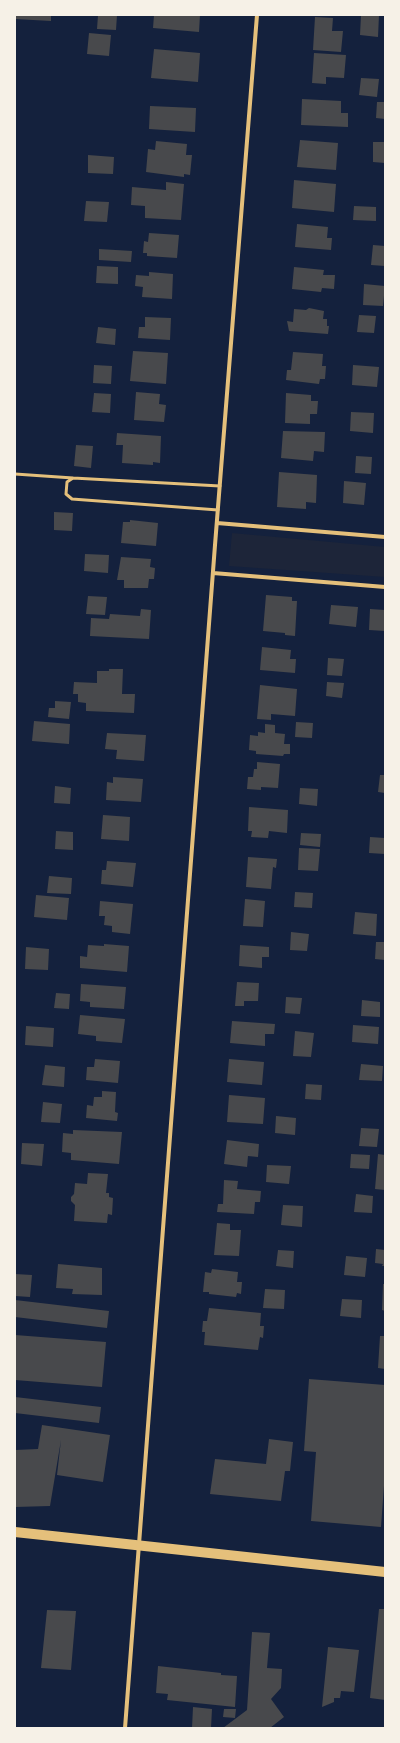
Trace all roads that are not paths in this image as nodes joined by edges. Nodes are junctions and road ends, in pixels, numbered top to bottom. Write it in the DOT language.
graph roads {
  1 [pos="257,15"];
  2 [pos="15,474"];
  3 [pos="73,478"];
  4 [pos="220,486"];
  5 [pos="218,510"];
  6 [pos="217,523"];
  7 [pos="385,537"];
  8 [pos="213,573"];
  9 [pos="385,587"];
  10 [pos="15,1532"];
  11 [pos="140,1546"];
  12 [pos="385,1572"];
  13 [pos="125,1728"];
  1 -- 4 [label="street"];
  2 -- 3 [label="lane"];
  3 -- 4 [label="lane"];
  3 -- 5 [label="lane"];
  4 -- 5 [label="street"];
  5 -- 6 [label="street"];
  6 -- 7 [label="street"];
  6 -- 8 [label="street"];
  8 -- 9 [label="street"];
  8 -- 11 [label="street"];
  10 -- 11 [label="main road"];
  11 -- 12 [label="main road"];
  11 -- 13 [label="street"];
}
